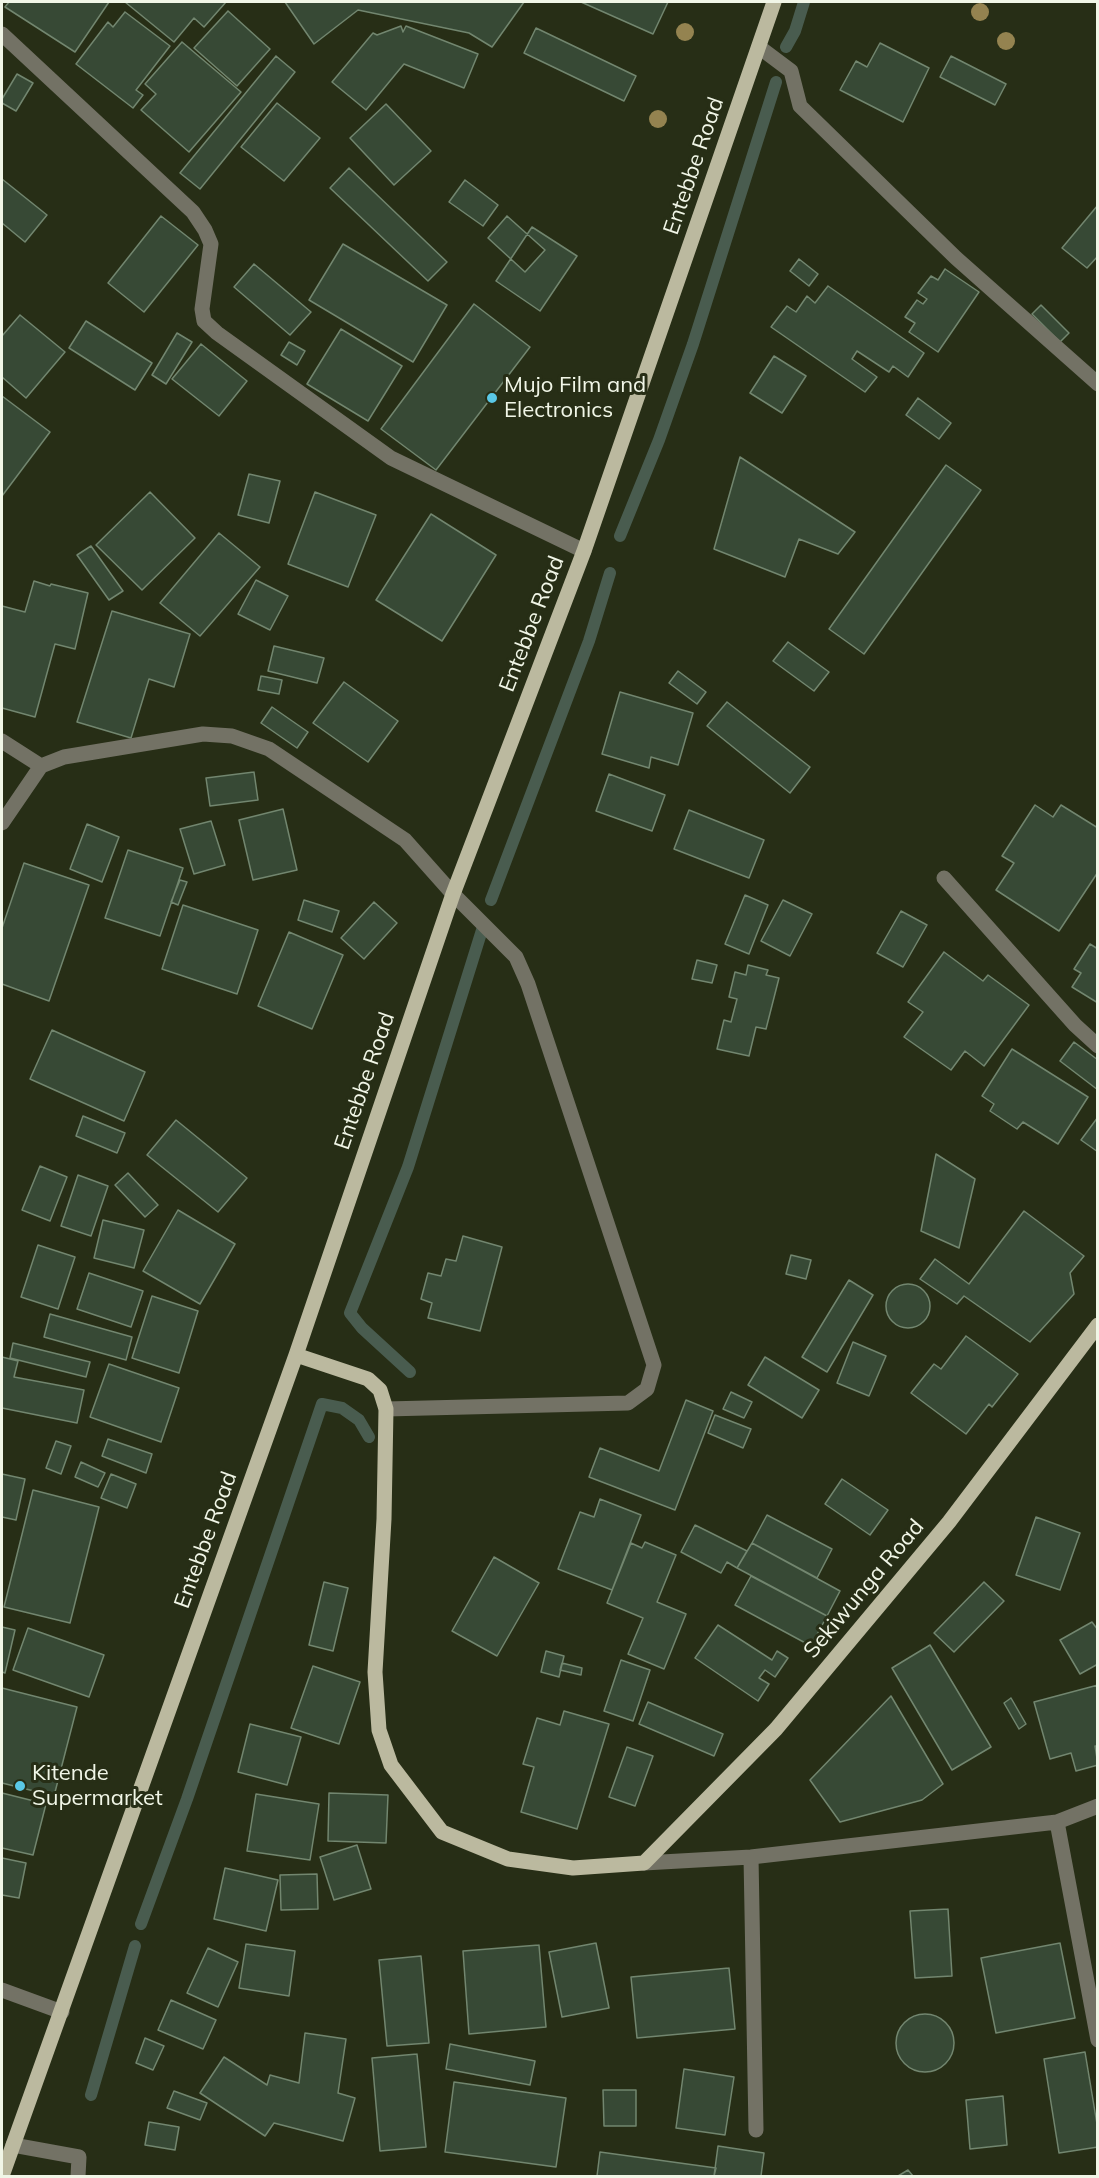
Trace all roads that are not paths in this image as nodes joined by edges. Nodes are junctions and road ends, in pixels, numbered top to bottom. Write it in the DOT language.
graph roads {
  1 [pos="774,2"];
  2 [pos="2,34"];
  3 [pos="759,47"];
  4 [pos="1098,384"];
  5 [pos="584,551"];
  6 [pos="2,741"];
  7 [pos="41,766"];
  8 [pos="2,823"];
  9 [pos="944,878"];
  10 [pos="453,894"];
  11 [pos="1098,1046"];
  12 [pos="1098,1326"];
  13 [pos="296,1356"];
  14 [pos="386,1409"];
  15 [pos="1098,1806"];
  16 [pos="1057,1822"];
  17 [pos="751,1857"];
  18 [pos="644,1863"];
  19 [pos="2,1990"];
  20 [pos="62,2012"];
  21 [pos="1098,2040"];
  22 [pos="756,2130"];
  23 [pos="13,2145"];
  24 [pos="2,2176"];
  25 [pos="78,2176"];
  1 -- 3 [label="main road, Entebbe Road"];
  2 -- 5 [label="street"];
  3 -- 4 [label="street"];
  3 -- 5 [label="main road, Entebbe Road"];
  5 -- 10 [label="main road, Entebbe Road"];
  6 -- 7 [label="street"];
  7 -- 8 [label="street"];
  7 -- 10 [label="street"];
  9 -- 11 [label="street"];
  10 -- 13 [label="main road, Entebbe Road"];
  10 -- 14 [label="street"];
  12 -- 18 [label="main road, Sekiwunga Road"];
  13 -- 14 [label="main road"];
  13 -- 20 [label="main road, Entebbe Road"];
  14 -- 18 [label="main road"];
  15 -- 16 [label="street"];
  16 -- 17 [label="street"];
  16 -- 21 [label="street"];
  17 -- 18 [label="street"];
  17 -- 22 [label="street"];
  19 -- 20 [label="street"];
  20 -- 23 [label="main road, Entebbe Road"];
  23 -- 24 [label="main road, Entebbe Road"];
  23 -- 25 [label="street"];
}
